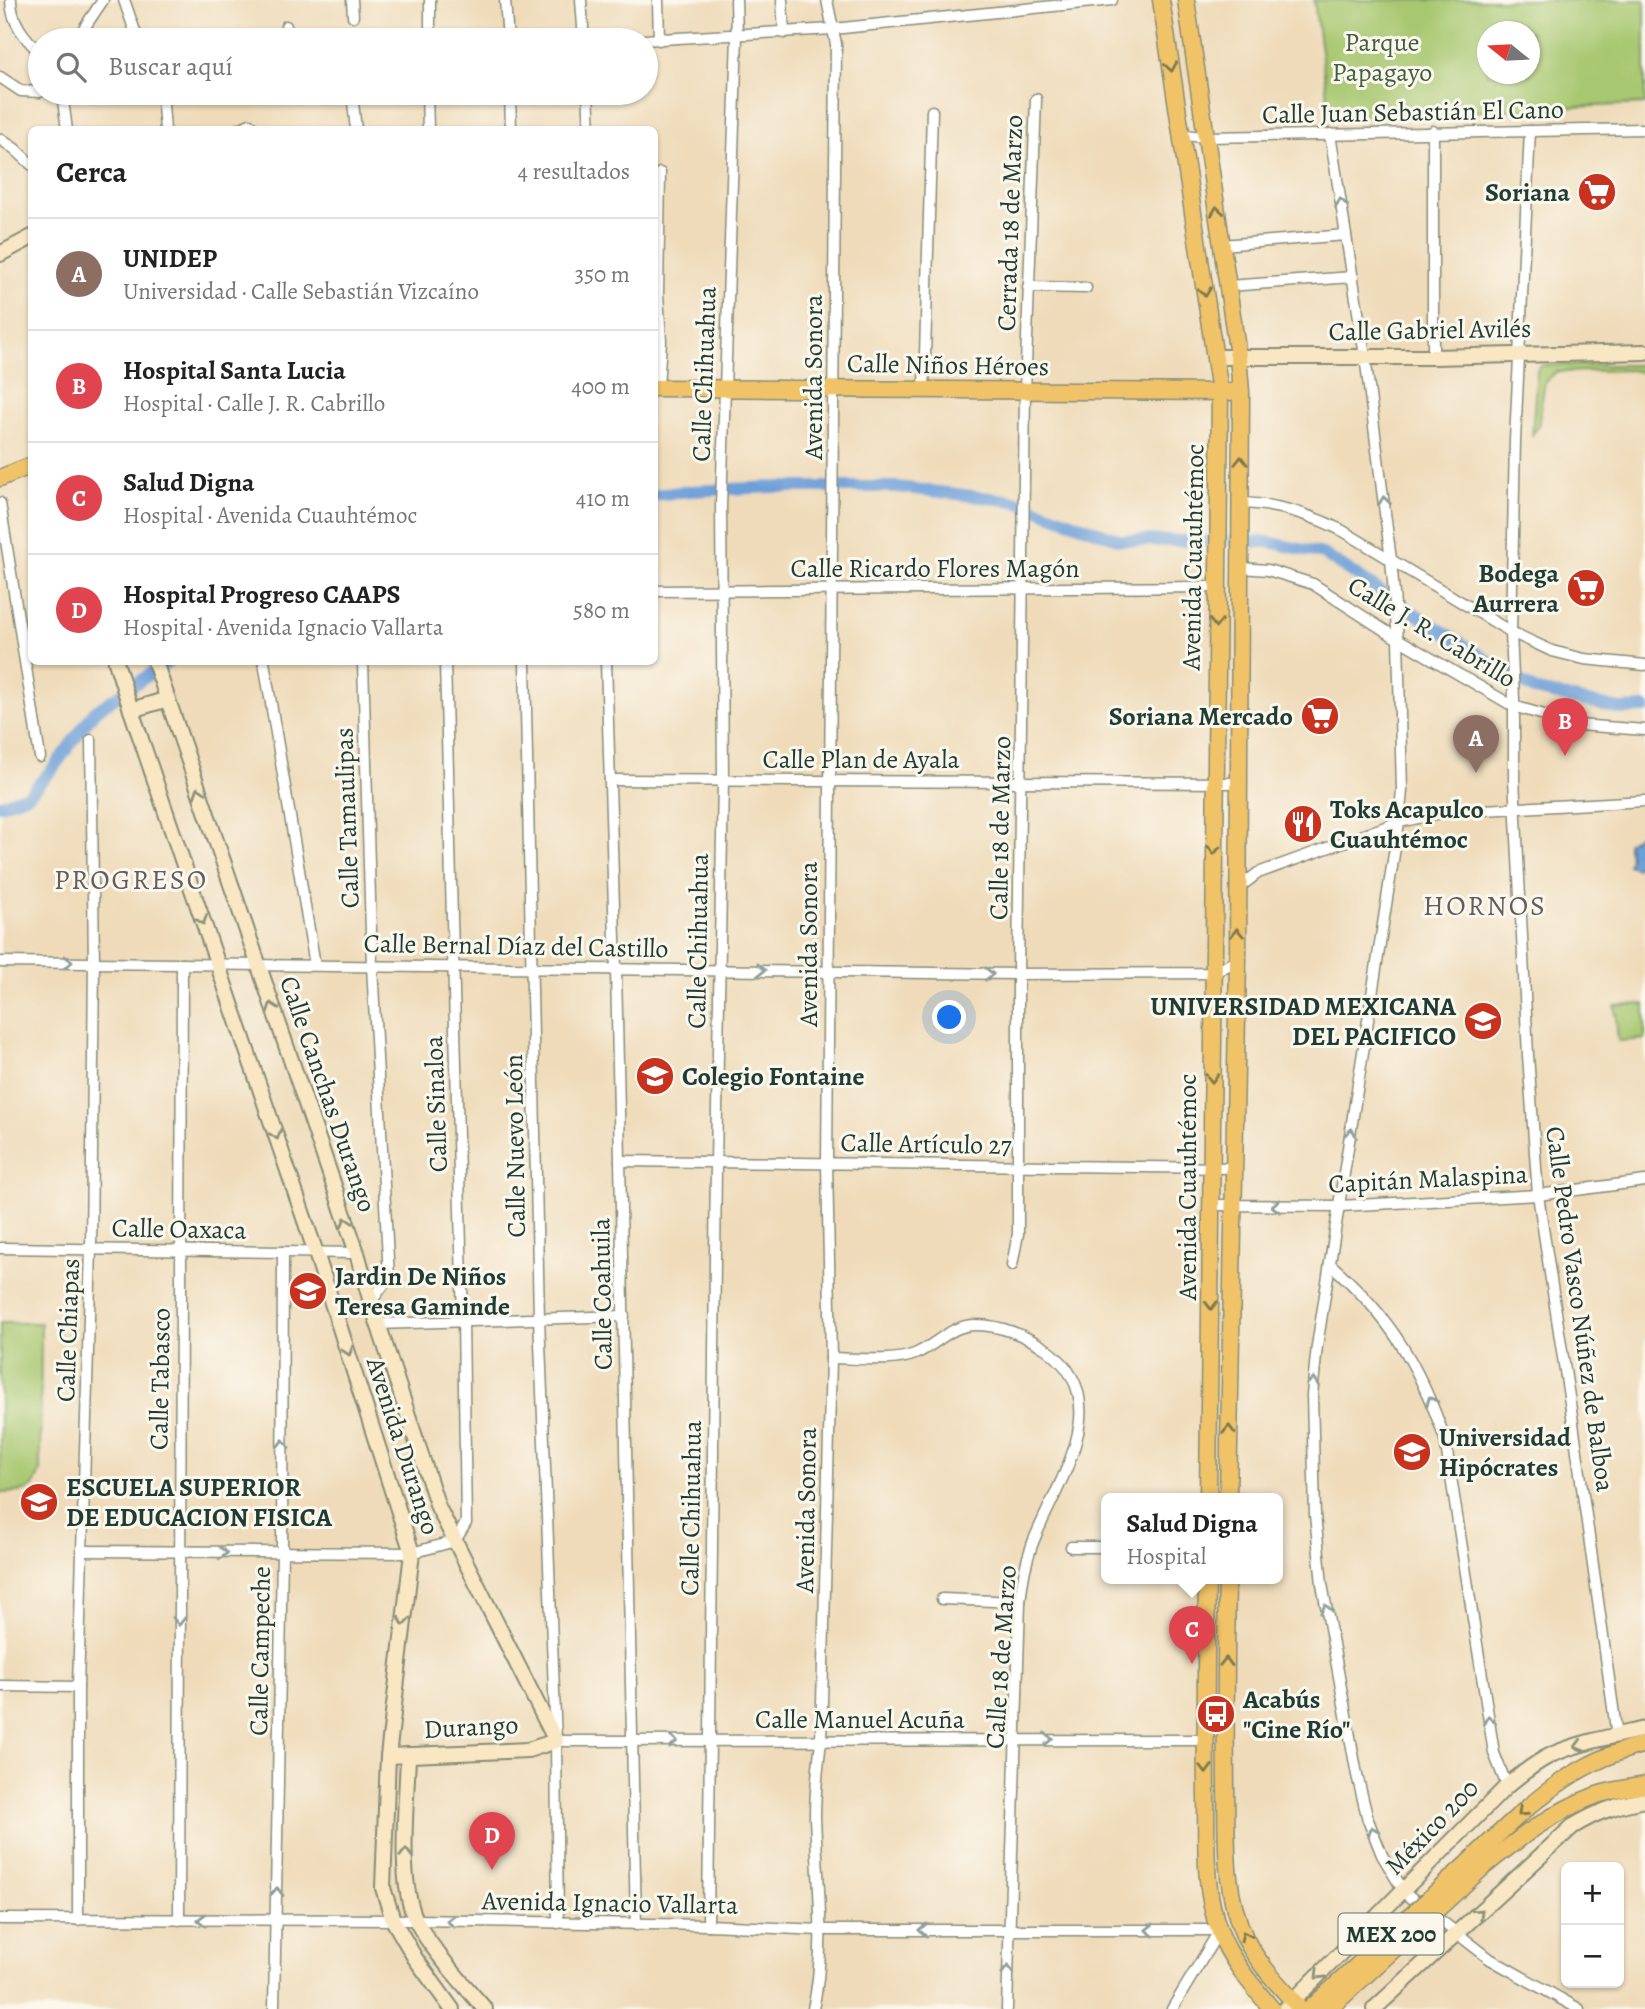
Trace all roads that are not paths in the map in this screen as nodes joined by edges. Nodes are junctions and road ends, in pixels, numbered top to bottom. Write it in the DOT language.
graph roads {
  1 [pos="11,0"];
  2 [pos="103,0"];
  3 [pos="124,0"];
  4 [pos="352,0"];
  5 [pos="430,0"];
  6 [pos="505,0"];
  7 [pos="582,0"];
  8 [pos="658,0"];
  9 [pos="736,0"];
  10 [pos="782,0"];
  11 [pos="827,0"];
  12 [pos="1112,0"];
  13 [pos="1161,0"];
  14 [pos="1186,0"];
  15 [pos="352,16"];
  16 [pos="84,28"];
  17 [pos="134,28"];
  18 [pos="430,28"];
  19 [pos="507,28"];
  20 [pos="583,28"];
  21 [pos="833,29"];
  22 [pos="785,33"];
  23 [pos="737,36"];
  24 [pos="28,38"];
  25 [pos="659,40"];
  26 [pos="0,78"];
  27 [pos="28,91"];
  28 [pos="1036,99"];
  29 [pos="64,105"];
  30 [pos="163,105"];
  31 [pos="353,105"];
  32 [pos="427,105"];
  33 [pos="510,105"];
  34 [pos="589,105"];
  35 [pos="932,111"];
  36 [pos="66,126"];
  37 [pos="165,126"];
  38 [pos="356,126"];
  39 [pos="428,126"];
  40 [pos="510,126"];
  41 [pos="590,126"];
  42 [pos="1645,129"];
  43 [pos="1433,131"];
  44 [pos="1531,131"];
  45 [pos="1330,134"];
  46 [pos="1182,135"];
  47 [pos="1206,137"];
  48 [pos="0,139"];
  49 [pos="28,162"];
  50 [pos="660,173"];
  51 [pos="1346,235"];
  52 [pos="28,239"];
  53 [pos="1222,246"];
  54 [pos="0,254"];
  55 [pos="1353,277"];
  56 [pos="1228,286"];
  57 [pos="1028,287"];
  58 [pos="1086,288"];
  59 [pos="658,294"];
  60 [pos="658,294"];
  61 [pos="1645,352"];
  62 [pos="1519,354"];
  63 [pos="1238,356"];
  64 [pos="1365,356"];
  65 [pos="1215,357"];
  66 [pos="1433,357"];
  67 [pos="658,369"];
  68 [pos="658,388"];
  69 [pos="724,389"];
  70 [pos="834,389"];
  71 [pos="924,390"];
  72 [pos="1025,391"];
  73 [pos="1220,392"];
  74 [pos="1241,392"];
  75 [pos="28,467"];
  76 [pos="0,478"];
  77 [pos="0,503"];
  78 [pos="1241,503"];
  79 [pos="1241,563"];
  80 [pos="1392,565"];
  81 [pos="1216,587"];
  82 [pos="1023,589"];
  83 [pos="658,591"];
  84 [pos="722,591"];
  85 [pos="832,591"];
  86 [pos="1511,632"];
  87 [pos="1398,639"];
  88 [pos="117,665"];
  89 [pos="156,665"];
  90 [pos="265,665"];
  91 [pos="363,665"];
  92 [pos="445,665"];
  93 [pos="526,665"];
  94 [pos="606,665"];
  95 [pos="1645,666"];
  96 [pos="168,699"];
  97 [pos="1513,702"];
  98 [pos="131,710"];
  99 [pos="1645,730"];
  100 [pos="91,740"];
  101 [pos="40,757"];
  102 [pos="610,780"];
  103 [pos="723,780"];
  104 [pos="1022,780"];
  105 [pos="829,781"];
  106 [pos="1215,783"];
  107 [pos="1238,783"];
  108 [pos="1645,801"];
  109 [pos="1516,808"];
  110 [pos="1399,822"];
  111 [pos="1237,890"];
  112 [pos="1238,960"];
  113 [pos="0,962"];
  114 [pos="94,962"];
  115 [pos="182,964"];
  116 [pos="217,965"];
  117 [pos="258,965"];
  118 [pos="315,965"];
  119 [pos="372,966"];
  120 [pos="454,967"];
  121 [pos="533,967"];
  122 [pos="616,969"];
  123 [pos="719,970"];
  124 [pos="829,972"];
  125 [pos="1213,973"];
  126 [pos="1018,974"];
  127 [pos="620,1161"];
  128 [pos="716,1164"];
  129 [pos="827,1164"];
  130 [pos="1020,1166"];
  131 [pos="1212,1168"];
  132 [pos="1232,1168"];
  133 [pos="1645,1181"];
  134 [pos="1538,1195"];
  135 [pos="1213,1205"];
  136 [pos="1340,1206"];
  137 [pos="1232,1207"];
  138 [pos="0,1248"];
  139 [pos="92,1249"];
  140 [pos="183,1251"];
  141 [pos="283,1252"];
  142 [pos="316,1253"];
  143 [pos="357,1253"];
  144 [pos="1329,1264"];
  145 [pos="1012,1265"];
  146 [pos="370,1302"];
  147 [pos="624,1316"];
  148 [pos="539,1318"];
  149 [pos="463,1320"];
  150 [pos="378,1324"];
  151 [pos="831,1358"];
  152 [pos="1208,1493"];
  153 [pos="1228,1493"];
  154 [pos="455,1541"];
  155 [pos="1071,1547"];
  156 [pos="1101,1547"];
  157 [pos="82,1551"];
  158 [pos="179,1552"];
  159 [pos="412,1553"];
  160 [pos="282,1554"];
  161 [pos="1207,1584"];
  162 [pos="1227,1584"];
  163 [pos="942,1600"];
  164 [pos="1020,1602"];
  165 [pos="0,1686"];
  166 [pos="78,1686"];
  167 [pos="1645,1729"];
  168 [pos="1617,1736"];
  169 [pos="1015,1739"];
  170 [pos="1205,1740"];
  171 [pos="556,1741"];
  172 [pos="634,1741"];
  173 [pos="709,1741"];
  174 [pos="821,1741"];
  175 [pos="1645,1744"];
  176 [pos="408,1755"];
  177 [pos="388,1756"];
  178 [pos="1645,1785"];
  179 [pos="1507,1786"];
  180 [pos="1645,1800"];
  181 [pos="1477,1864"];
  182 [pos="1404,1892"];
  183 [pos="0,1919"];
  184 [pos="78,1920"];
  185 [pos="179,1920"];
  186 [pos="393,1920"];
  187 [pos="416,1920"];
  188 [pos="276,1921"];
  189 [pos="558,1923"];
  190 [pos="636,1925"];
  191 [pos="708,1925"];
  192 [pos="820,1930"];
  193 [pos="1008,1930"];
  194 [pos="1219,1930"];
  195 [pos="1456,1934"];
  196 [pos="1293,2006"];
  197 [pos="274,2009"];
  198 [pos="452,2009"];
  199 [pos="485,2009"];
  200 [pos="813,2009"];
  201 [pos="1007,2009"];
  202 [pos="1171,2009"];
  203 [pos="1272,2009"];
  204 [pos="1310,2009"];
  205 [pos="1329,2009"];
  206 [pos="1374,2009"];
  207 [pos="1579,2009"];
  1 -- 24 [label="street"];
  2 -- 16 [label="street"];
  3 -- 17 [label="street"];
  4 -- 15 [label="street"];
  5 -- 18 [label="street"];
  6 -- 19 [label="street"];
  7 -- 20 [label="street"];
  8 -- 25 [label="street"];
  9 -- 23 [label="street, Calle Chihuahua"];
  10 -- 22 [label="street"];
  11 -- 21 [label="street, Avenida Sonora"];
  12 -- 21 [label="street"];
  13 -- 46 [label="main road, Avenida Cuauhtémoc, one-way"];
  14 -- 47 [label="main road, Avenida Cuauhtémoc"];
  21 -- 22 [label="street"];
  21 -- 70 [label="street, Avenida Sonora"];
  22 -- 23 [label="street"];
  23 -- 25 [label="street"];
  23 -- 69 [label="street, Calle Chihuahua"];
  26 -- 27 [label="street"];
  28 -- 57 [label="street, Cerrada 18 de Marzo"];
  29 -- 36 [label="street"];
  30 -- 37 [label="street"];
  31 -- 38 [label="street"];
  32 -- 39 [label="street"];
  33 -- 40 [label="street"];
  34 -- 41 [label="street"];
  35 -- 71 [label="street"];
  42 -- 44 [label="street, Calle Juan Sebastián El Cano"];
  43 -- 44 [label="street, Calle Juan Sebastián El Cano"];
  43 -- 45 [label="street, Calle Juan Sebastián El Cano"];
  43 -- 66 [label="street"];
  44 -- 62 [label="street, Calle Pedro Vasco Núñez de Balboa"];
  45 -- 47 [label="street, Calle Juan Sebastián El Cano"];
  51 -- 45 [label="street, one-way"];
  46 -- 47 [label="street, Calle Juan Sebastián El Cano"];
  46 -- 65 [label="main road, Avenida Cuauhtémoc, one-way"];
  53 -- 47 [label="main road, Avenida Cuauhtémoc, one-way"];
  48 -- 49 [label="street"];
  50 -- 60 [label="street"];
  51 -- 53 [label="street"];
  51 -- 55 [label="street"];
  52 -- 54 [label="main road"];
  53 -- 56 [label="main road, Avenida Cuauhtémoc"];
  55 -- 56 [label="street"];
  55 -- 64 [label="street"];
  56 -- 63 [label="main road, Avenida Cuauhtémoc"];
  57 -- 58 [label="street"];
  57 -- 72 [label="street, Cerrada 18 de Marzo"];
  59 -- 67 [label="street"];
  61 -- 62 [label="main road, Calle Gabriel Avilés"];
  62 -- 66 [label="main road, Calle Gabriel Avilés"];
  62 -- 86 [label="street, Calle Pedro Vasco Núñez de Balboa"];
  63 -- 64 [label="main road, Calle Gabriel Avilés"];
  63 -- 65 [label="main road, Calle Gabriel Avilés"];
  63 -- 74 [label="main road, Avenida Cuauhtémoc"];
  64 -- 66 [label="main road, Calle Gabriel Avilés"];
  80 -- 64 [label="street, one-way"];
  65 -- 73 [label="main road, Avenida Cuauhtémoc"];
  68 -- 69 [label="main road, Calle Niños Héroes"];
  69 -- 70 [label="main road, Calle Niños Héroes"];
  69 -- 84 [label="street, Calle Chihuahua"];
  70 -- 71 [label="main road, Calle Niños Héroes"];
  70 -- 85 [label="street, Avenida Sonora"];
  71 -- 72 [label="main road, Calle Niños Héroes"];
  72 -- 73 [label="main road, Calle Niños Héroes"];
  72 -- 82 [label="street, Calle 18 de Marzo"];
  73 -- 74 [label="main road, Calle Niños Héroes"];
  73 -- 81 [label="main road, Avenida Cuauhtémoc"];
  78 -- 74 [label="main road, Avenida Cuauhtémoc, one-way"];
  75 -- 76 [label="main road"];
  77 -- 101 [label="street"];
  78 -- 79 [label="main road, Avenida Cuauhtémoc"];
  78 -- 80 [label="street, Calle J. R. Cabrillo"];
  79 -- 87 [label="street, Calle J. R. Cabrillo"];
  79 -- 107 [label="main road, Avenida Cuauhtémoc"];
  80 -- 86 [label="street, Calle J. R. Cabrillo"];
  80 -- 87 [label="street"];
  81 -- 82 [label="street, Calle Ricardo Flores Magón"];
  81 -- 106 [label="main road, Avenida Cuauhtémoc, one-way"];
  82 -- 85 [label="street, Calle Ricardo Flores Magón"];
  82 -- 104 [label="street, Calle 18 de Marzo"];
  83 -- 84 [label="street, Calle Ricardo Flores Magón"];
  84 -- 85 [label="street, Calle Ricardo Flores Magón"];
  84 -- 103 [label="street, Calle Chihuahua"];
  85 -- 105 [label="street, Avenida Sonora"];
  86 -- 95 [label="street, Calle J. R. Cabrillo"];
  86 -- 97 [label="street, Calle Pedro Vasco Núñez de Balboa"];
  87 -- 97 [label="street, Calle J. R. Cabrillo"];
  87 -- 110 [label="street"];
  88 -- 98 [label="main road, Avenida Durango"];
  89 -- 96 [label="main road, Calle Canchas Durango"];
  90 -- 118 [label="street"];
  91 -- 119 [label="street, Calle Tamaulipas"];
  92 -- 120 [label="street, Calle Sinaloa"];
  93 -- 121 [label="street, Calle Nuevo León"];
  94 -- 102 [label="street, Calle Coahuila"];
  96 -- 98 [label="main road"];
  117 -- 96 [label="main road, Calle Canchas Durango, one-way"];
  97 -- 99 [label="street, Calle J. R. Cabrillo"];
  97 -- 109 [label="street, Calle Pedro Vasco Núñez de Balboa"];
  98 -- 116 [label="main road, Avenida Durango, one-way"];
  100 -- 114 [label="street, Calle Chiapas"];
  102 -- 103 [label="street, Calle Plan de Ayala"];
  102 -- 122 [label="street, Calle Coahuila"];
  103 -- 105 [label="street, Calle Plan de Ayala"];
  103 -- 123 [label="street, Calle Chihuahua"];
  104 -- 105 [label="street, Calle Plan de Ayala"];
  104 -- 106 [label="street, Calle Plan de Ayala"];
  104 -- 126 [label="street, Calle 18 de Marzo"];
  105 -- 124 [label="street, Avenida Sonora"];
  106 -- 107 [label="street, Calle Plan de Ayala"];
  106 -- 125 [label="main road, Avenida Cuauhtémoc, one-way"];
  107 -- 111 [label="main road, Avenida Cuauhtémoc"];
  108 -- 109 [label="street"];
  109 -- 110 [label="street"];
  109 -- 134 [label="street, Calle Pedro Vasco Núñez de Balboa"];
  110 -- 111 [label="street"];
  136 -- 110 [label="street, one-way"];
  112 -- 111 [label="main road, Avenida Cuauhtémoc, one-way"];
  112 -- 125 [label="street, Calle Bernal Díaz del Castillo"];
  112 -- 132 [label="main road, Avenida Cuauhtémoc"];
  113 -- 114 [label="street, Calle Bernal Díaz del Castillo, one-way"];
  114 -- 115 [label="street, Calle Bernal Díaz del Castillo"];
  114 -- 139 [label="street, Calle Chiapas"];
  115 -- 116 [label="street, Calle Bernal Díaz del Castillo"];
  115 -- 140 [label="street, Calle Tabasco"];
  116 -- 117 [label="street, Calle Bernal Díaz del Castillo"];
  116 -- 142 [label="main road, Avenida Durango, one-way"];
  117 -- 118 [label="street, Calle Bernal Díaz del Castillo"];
  143 -- 117 [label="main road, Calle Canchas Durango, one-way"];
  118 -- 119 [label="street, Calle Bernal Díaz del Castillo"];
  119 -- 120 [label="street, Calle Bernal Díaz del Castillo"];
  119 -- 146 [label="street, Calle Tamaulipas"];
  120 -- 121 [label="street, Calle Bernal Díaz del Castillo"];
  120 -- 149 [label="street, Calle Sinaloa"];
  121 -- 122 [label="street, Calle Bernal Díaz del Castillo"];
  121 -- 148 [label="street, Calle Nuevo León"];
  122 -- 123 [label="street, Calle Bernal Díaz del Castillo"];
  122 -- 127 [label="street, Calle Coahuila"];
  123 -- 124 [label="street, Calle Bernal Díaz del Castillo, one-way"];
  123 -- 128 [label="street, Calle Chihuahua"];
  124 -- 126 [label="street, Calle Bernal Díaz del Castillo, one-way"];
  124 -- 129 [label="street, Avenida Sonora"];
  125 -- 126 [label="street, Calle Bernal Díaz del Castillo"];
  125 -- 131 [label="main road, Avenida Cuauhtémoc, one-way"];
  126 -- 130 [label="street, Calle 18 de Marzo"];
  127 -- 128 [label="street, Calle Artículo 27"];
  127 -- 147 [label="street, Calle Coahuila"];
  128 -- 129 [label="street, Calle Artículo 27"];
  128 -- 173 [label="street, Calle Chihuahua"];
  129 -- 130 [label="street, Calle Artículo 27"];
  129 -- 151 [label="street, Avenida Sonora"];
  130 -- 131 [label="street, Calle Artículo 27"];
  130 -- 145 [label="street, Calle 18 de Marzo"];
  131 -- 132 [label="street, Calle Artículo 27"];
  131 -- 135 [label="main road, Avenida Cuauhtémoc"];
  132 -- 137 [label="main road, Avenida Cuauhtémoc"];
  133 -- 134 [label="street, Capitán Malaspina"];
  134 -- 136 [label="street, Capitán Malaspina"];
  134 -- 168 [label="street, Calle Pedro Vasco Núñez de Balboa"];
  135 -- 137 [label="street, Capitán Malaspina"];
  135 -- 152 [label="main road, Avenida Cuauhtémoc, one-way"];
  136 -- 137 [label="street, Capitán Malaspina, one-way"];
  136 -- 144 [label="street"];
  153 -- 137 [label="main road, Avenida Cuauhtémoc, one-way"];
  138 -- 139 [label="street, Calle Oaxaca"];
  139 -- 140 [label="street, Calle Oaxaca"];
  139 -- 157 [label="street, Calle Chiapas"];
  140 -- 141 [label="street, Calle Oaxaca"];
  140 -- 158 [label="street, Calle Tabasco"];
  141 -- 142 [label="street, Calle Oaxaca"];
  160 -- 141 [label="street, Calle Campeche, one-way"];
  142 -- 143 [label="street, Calle Oaxaca"];
  142 -- 159 [label="main road, Avenida Durango, one-way"];
  143 -- 146 [label="main road, Calle Canchas Durango"];
  179 -- 144 [label="street, one-way"];
  182 -- 144 [label="street, one-way"];
  146 -- 150 [label="main road, Calle Canchas Durango"];
  147 -- 148 [label="street"];
  147 -- 172 [label="street, Calle Coahuila"];
  148 -- 149 [label="street"];
  148 -- 171 [label="street, Calle Nuevo León"];
  149 -- 150 [label="street"];
  149 -- 154 [label="street, Calle Sinaloa"];
  150 -- 154 [label="main road, Calle Canchas Durango"];
  151 -- 164 [label="street, Calle 18 de Marzo"];
  151 -- 174 [label="street, Avenida Sonora"];
  154 -- 159 [label="street"];
  154 -- 171 [label="main road, Avenida Durango"];
  155 -- 156 [label="street"];
  157 -- 158 [label="street"];
  157 -- 166 [label="street, Calle Chiapas"];
  158 -- 160 [label="street, one-way"];
  158 -- 185 [label="street, Calle Tabasco, one-way"];
  159 -- 160 [label="street"];
  159 -- 177 [label="main road, Avenida Durango, one-way"];
  188 -- 160 [label="street, Calle Campeche, one-way"];
  161 -- 170 [label="main road"];
  196 -- 162 [label="main road, one-way"];
  163 -- 164 [label="street"];
  164 -- 169 [label="street, Calle 18 de Marzo"];
  165 -- 166 [label="street"];
  166 -- 184 [label="street, Calle Chiapas"];
  167 -- 168 [label="main road, México 200"];
  168 -- 179 [label="main road, México 200, one-way"];
  169 -- 170 [label="street, Calle Manuel Acuña, one-way"];
  169 -- 174 [label="street, Calle Manuel Acuña"];
  169 -- 193 [label="street, Calle 18 de Marzo"];
  170 -- 194 [label="main road, one-way"];
  171 -- 172 [label="street, Calle Manuel Acuña"];
  171 -- 176 [label="main road, Durango"];
  171 -- 189 [label="street, Calle Nuevo León"];
  172 -- 173 [label="street, Calle Manuel Acuña, one-way"];
  172 -- 190 [label="street, Calle Coahuila"];
  173 -- 174 [label="street, Calle Manuel Acuña"];
  173 -- 191 [label="street, Calle Chihuahua"];
  174 -- 192 [label="street, Avenida Sonora"];
  175 -- 181 [label="main road, MEX 200, one-way"];
  176 -- 177 [label="main road, Durango"];
  187 -- 176 [label="main road, one-way"];
  177 -- 186 [label="main road, Avenida Durango"];
  178 -- 181 [label="main road, MEX 200"];
  179 -- 182 [label="main road, México 200"];
  195 -- 180 [label="main road, one-way"];
  181 -- 204 [label="main road, México 200 / MEX 200, bridge"];
  181 -- 205 [label="main road, MEX 200, bridge"];
  182 -- 195 [label="street"];
  182 -- 196 [label="main road, México 200, one-way"];
  183 -- 184 [label="street, Avenida Ignacio Vallarta"];
  184 -- 185 [label="street, Avenida Ignacio Vallarta"];
  188 -- 185 [label="street, Avenida Ignacio Vallarta, one-way"];
  186 -- 187 [label="street, Avenida Ignacio Vallarta"];
  186 -- 188 [label="street, Avenida Ignacio Vallarta"];
  186 -- 198 [label="main road, Avenida Durango"];
  189 -- 187 [label="street, Avenida Ignacio Vallarta, one-way"];
  187 -- 199 [label="main road"];
  188 -- 197 [label="street, Calle Campeche"];
  189 -- 190 [label="street, Avenida Ignacio Vallarta"];
  190 -- 191 [label="street, Avenida Ignacio Vallarta"];
  191 -- 192 [label="street, Avenida Ignacio Vallarta"];
  193 -- 192 [label="street, Avenida Ignacio Vallarta, one-way"];
  192 -- 200 [label="street, Avenida Sonora"];
  194 -- 193 [label="street, Avenida Ignacio Vallarta, one-way"];
  201 -- 193 [label="street, Calle 18 de Marzo, one-way"];
  194 -- 202 [label="street"];
  194 -- 203 [label="main road"];
  195 -- 206 [label="main road"];
  195 -- 207 [label="street"];
}
